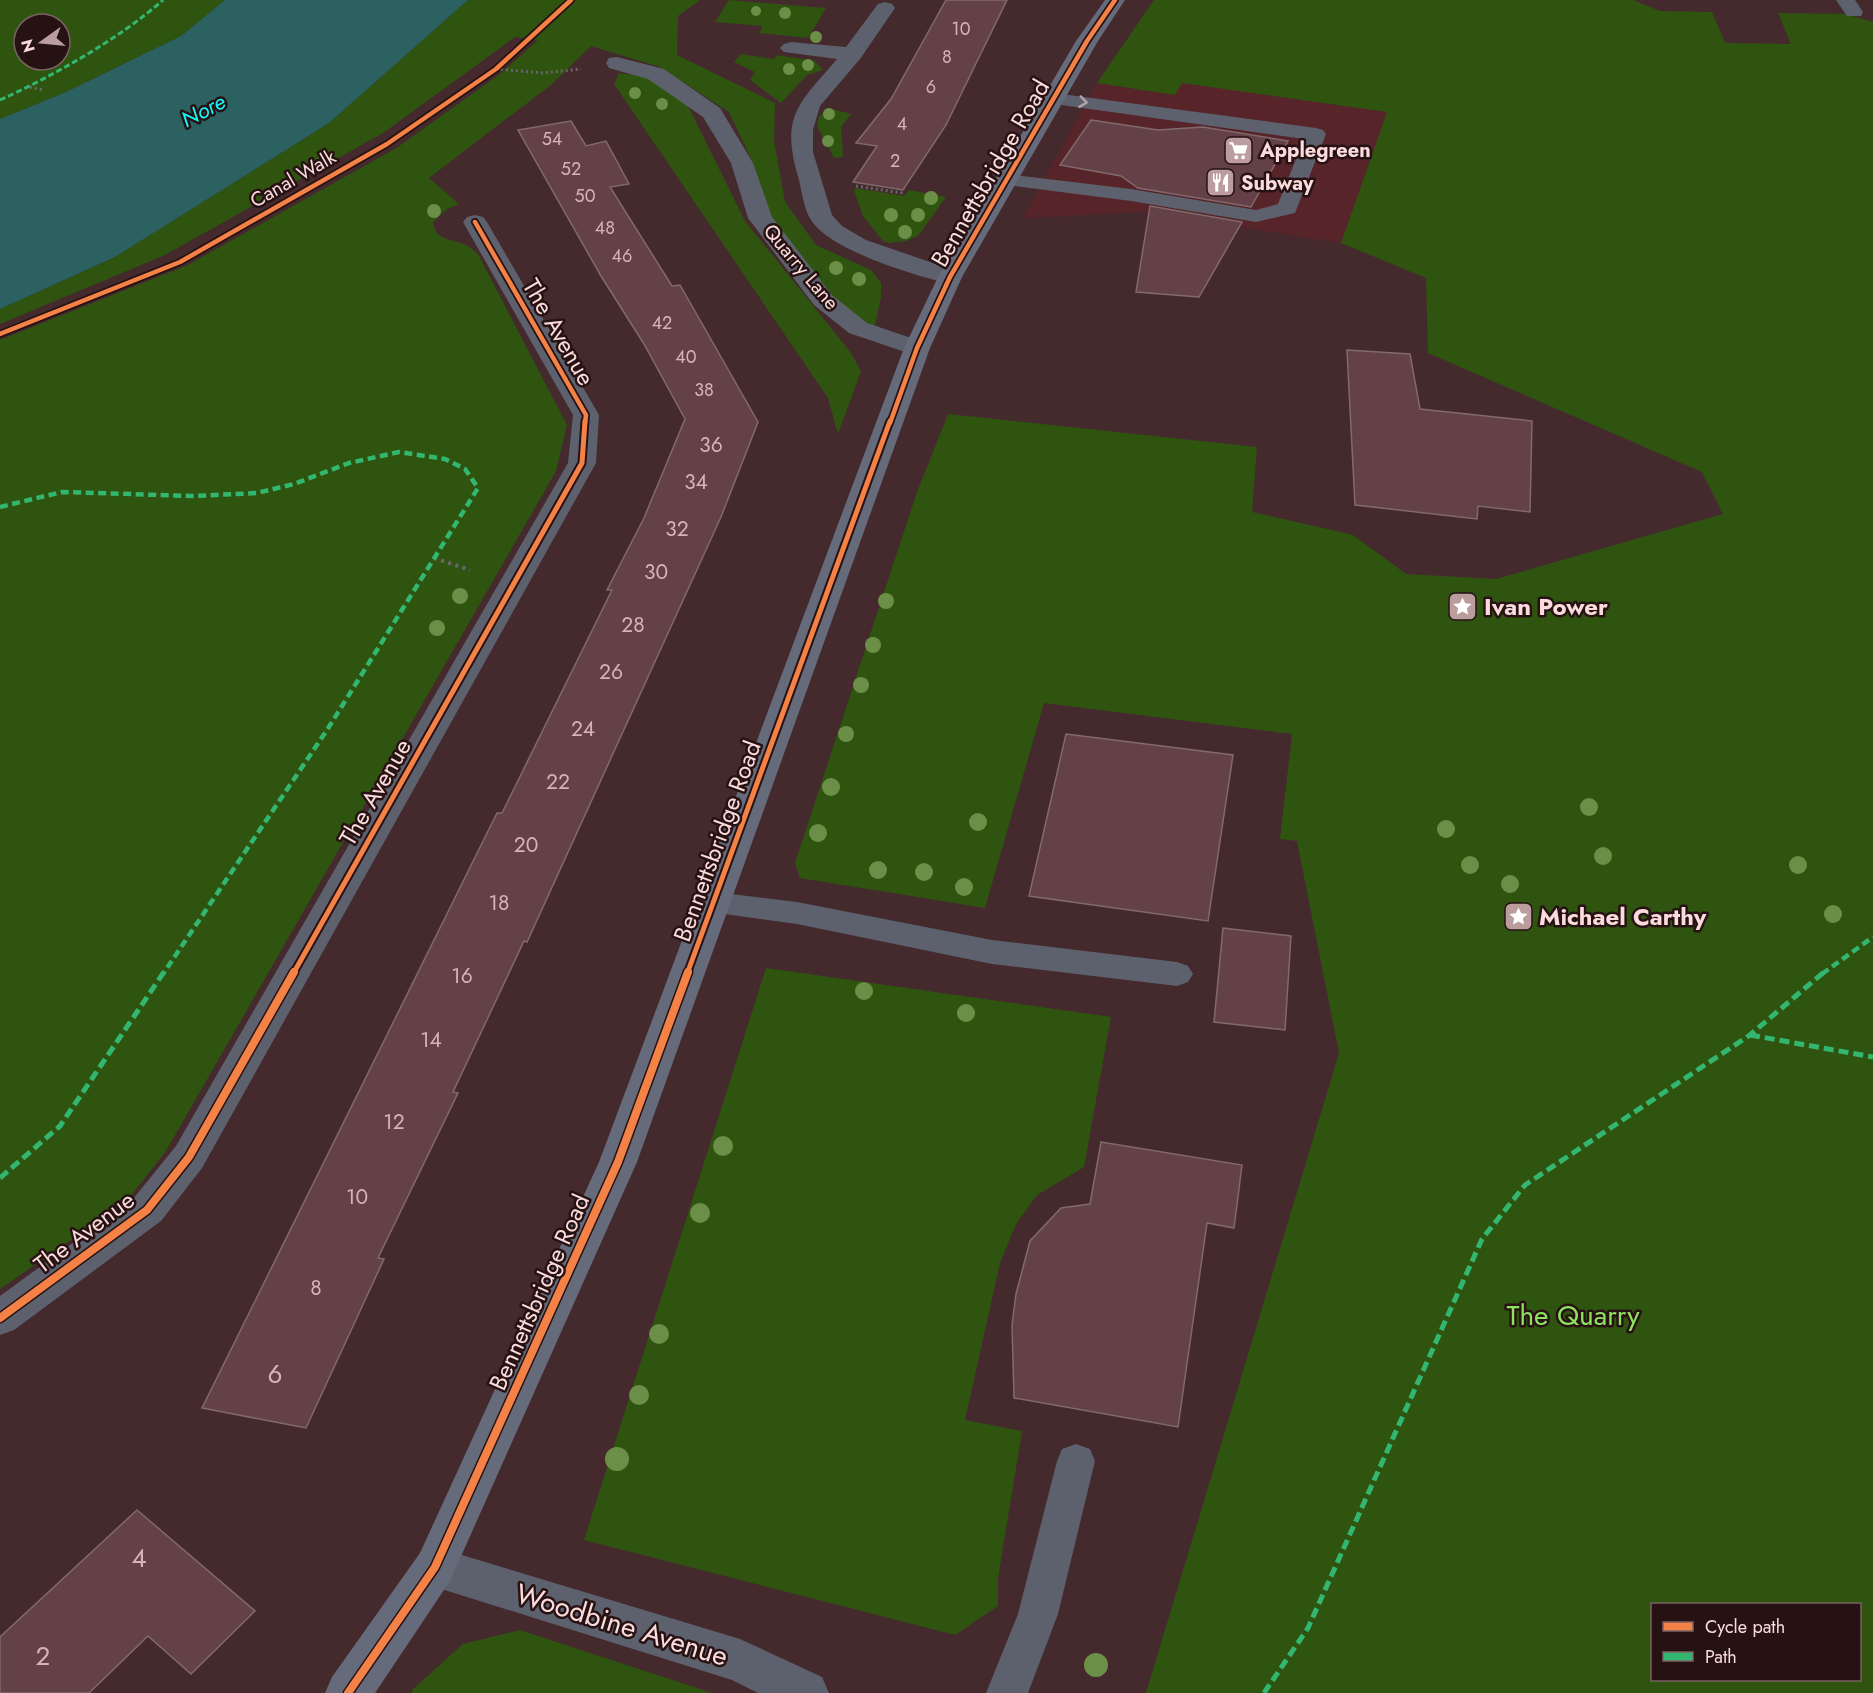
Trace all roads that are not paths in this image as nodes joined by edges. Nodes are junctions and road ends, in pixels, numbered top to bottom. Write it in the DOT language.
graph roads {
  1 [pos="1115,0"];
  2 [pos="885,8"];
  3 [pos="791,48"];
  4 [pos="852,54"];
  5 [pos="617,63"];
  6 [pos="1054,99"];
  7 [pos="1151,111"];
  8 [pos="1139,128"];
  9 [pos="1066,166"];
  10 [pos="1006,180"];
  11 [pos="1052,185"];
  12 [pos="475,222"];
  13 [pos="950,277"];
  14 [pos="917,348"];
  15 [pos="714,903"];
  16 [pos="1177,974"];
  17 [pos="0,1318"];
  18 [pos="1076,1461"];
  19 [pos="435,1568"];
  20 [pos="348,1693"];
  21 [pos="806,1693"];
  22 [pos="1007,1693"];
  1 -- 6 [label="main road, Bennettsbridge Road"];
  2 -- 4 [label="street"];
  3 -- 4 [label="street"];
  4 -- 13 [label="street"];
  5 -- 14 [label="street, Quarry Lane"];
  6 -- 7 [label="lane, one-way"];
  6 -- 10 [label="main road, Bennettsbridge Road"];
  7 -- 8 [label="lane"];
  7 -- 11 [label="lane"];
  9 -- 11 [label="lane"];
  10 -- 11 [label="lane"];
  10 -- 13 [label="main road, Bennettsbridge Road"];
  12 -- 17 [label="street, The Avenue"];
  13 -- 14 [label="main road, Bennettsbridge Road"];
  14 -- 15 [label="main road, Bennettsbridge Road"];
  15 -- 16 [label="lane"];
  15 -- 19 [label="main road, Bennettsbridge Road"];
  18 -- 22 [label="lane"];
  19 -- 20 [label="main road, Bennettsbridge Road"];
  19 -- 21 [label="street, Woodbine Avenue"];
}
